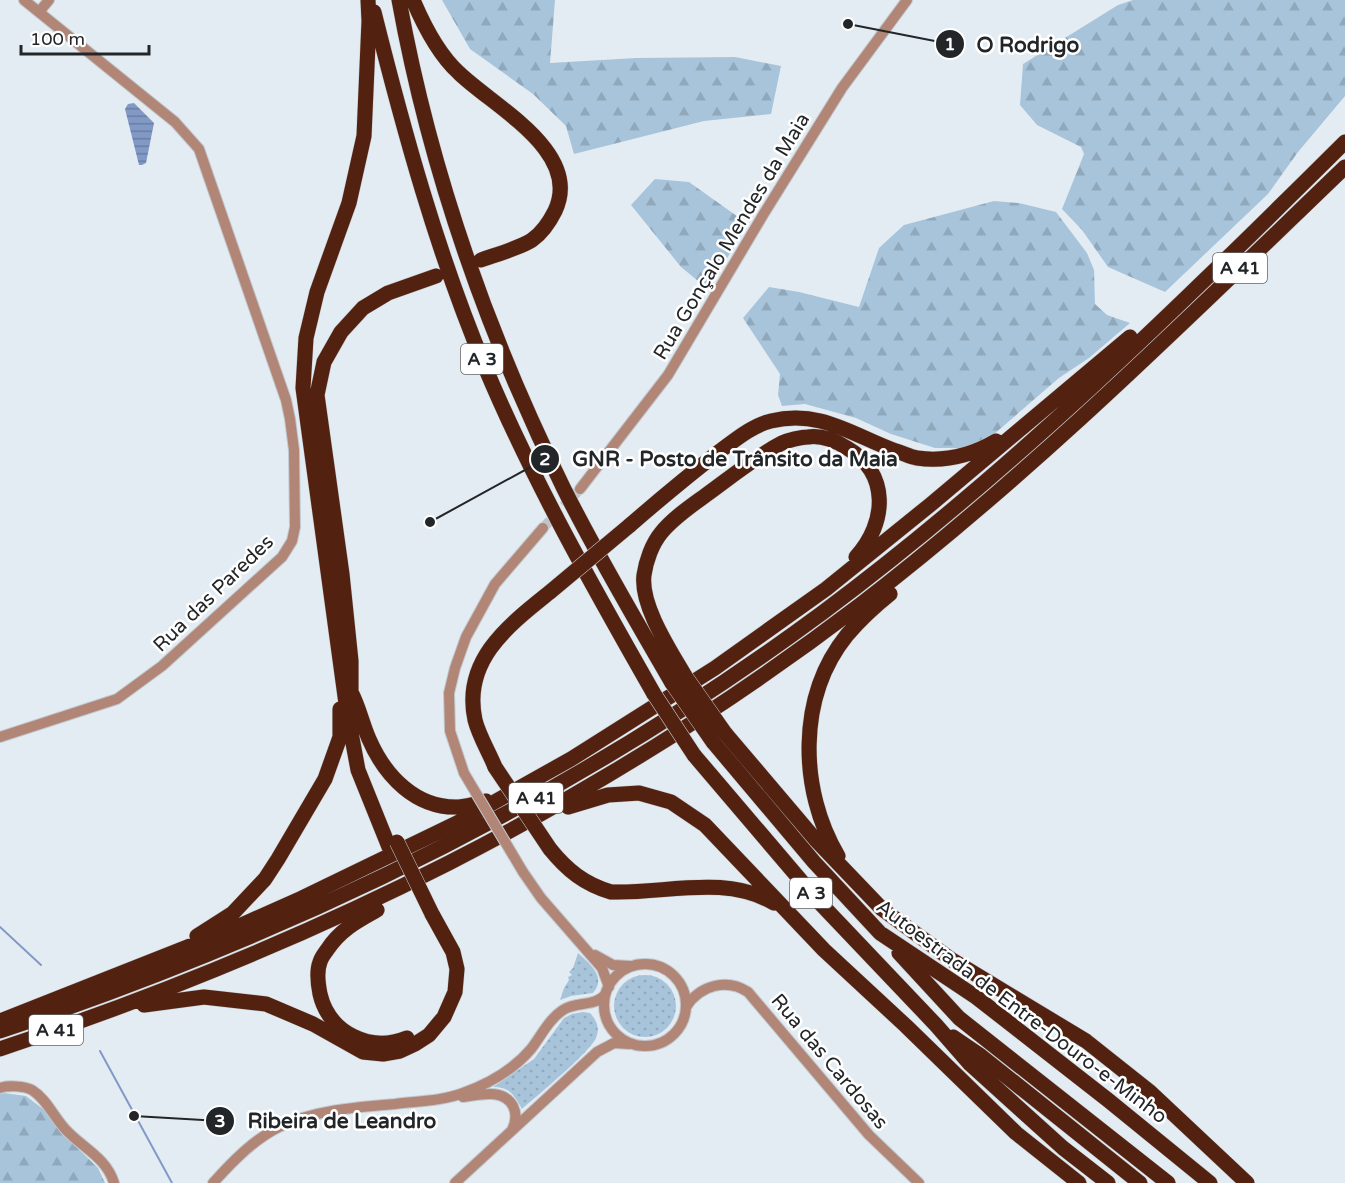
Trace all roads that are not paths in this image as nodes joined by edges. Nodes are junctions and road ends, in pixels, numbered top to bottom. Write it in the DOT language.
graph roads {
  1 [pos="24,0"];
  2 [pos="50,0"];
  3 [pos="370,0"];
  4 [pos="399,0"];
  5 [pos="413,0"];
  6 [pos="908,0"];
  7 [pos="39,12"];
  8 [pos="1345,142"];
  9 [pos="1345,167"];
  10 [pos="482,260"];
  11 [pos="436,276"];
  12 [pos="1181,301"];
  13 [pos="1028,422"];
  14 [pos="580,489"];
  15 [pos="543,528"];
  16 [pos="927,551"];
  17 [pos="826,589"];
  18 [pos="340,670"];
  19 [pos="679,680"];
  20 [pos="351,692"];
  21 [pos="0,737"];
  22 [pos="719,737"];
  23 [pos="528,784"];
  24 [pos="538,817"];
  25 [pos="393,844"];
  26 [pos="859,885"];
  27 [pos="395,891"];
  28 [pos="785,909"];
  29 [pos="429,916"];
  30 [pos="880,933"];
  31 [pos="587,950"];
  32 [pos="155,960"];
  33 [pos="637,965"];
  34 [pos="677,979"];
  35 [pos="705,990"];
  36 [pos="607,991"];
  37 [pos="583,1004"];
  38 [pos="686,1007"];
  39 [pos="111,1010"];
  40 [pos="607,1019"];
  41 [pos="0,1021"];
  42 [pos="936,1025"];
  43 [pos="0,1031"];
  44 [pos="632,1044"];
  45 [pos="0,1049"];
  46 [pos="597,1052"];
  47 [pos="0,1088"];
  48 [pos="441,1099"];
  49 [pos="511,1131"];
  50 [pos="114,1183"];
  51 [pos="213,1183"];
  52 [pos="455,1183"];
  53 [pos="919,1183"];
  54 [pos="1079,1183"];
  55 [pos="1108,1183"];
  56 [pos="1140,1183"];
  57 [pos="1168,1183"];
  58 [pos="1210,1183"];
  59 [pos="1246,1183"];
  1 -- 7 [label="street, Rua das Paredes"];
  2 -- 7 [label="street"];
  3 -- 18 [label="highway"];
  3 -- 42 [label="highway, A 3, bridge"];
  4 -- 19 [label="highway, A 3"];
  5 -- 10 [label="highway"];
  6 -- 14 [label="street, Rua Gonçalo Mendes da Maia"];
  7 -- 21 [label="street, Rua das Paredes"];
  8 -- 12 [label="highway, A 41"];
  9 -- 16 [label="highway, A 41"];
  11 -- 20 [label="highway"];
  12 -- 13 [label="highway"];
  12 -- 43 [label="highway, A 41"];
  13 -- 17 [label="highway"];
  13 -- 28 [label="highway, bridge"];
  15 -- 31 [label="street, bridge"];
  16 -- 24 [label="highway, A 41"];
  16 -- 26 [label="highway"];
  17 -- 19 [label="highway"];
  17 -- 23 [label="highway"];
  18 -- 25 [label="highway"];
  18 -- 32 [label="highway"];
  19 -- 22 [label="highway, bridge"];
  20 -- 23 [label="highway"];
  20 -- 25 [label="highway"];
  22 -- 26 [label="highway"];
  22 -- 30 [label="highway, Autoestrada de Entre-Douro-e-Minho / A 3"];
  23 -- 32 [label="highway"];
  24 -- 27 [label="highway, A 41"];
  24 -- 28 [label="highway"];
  25 -- 29 [label="highway, bridge"];
  26 -- 59 [label="highway"];
  27 -- 29 [label="highway"];
  27 -- 39 [label="highway, A 41"];
  28 -- 54 [label="highway"];
  29 -- 39 [label="highway"];
  30 -- 57 [label="highway, A 3"];
  30 -- 58 [label="highway, Autoestrada de Entre-Douro-e-Minho / A 3"];
  31 -- 33 [label="street"];
  31 -- 36 [label="street"];
  32 -- 41 [label="highway"];
  33 -- 34 [label="street"];
  33 -- 36 [label="street"];
  34 -- 35 [label="street"];
  34 -- 38 [label="street"];
  35 -- 38 [label="street"];
  35 -- 53 [label="street, Rua das Cardosas"];
  36 -- 37 [label="street"];
  36 -- 40 [label="street"];
  37 -- 40 [label="street"];
  37 -- 48 [label="street"];
  38 -- 44 [label="street"];
  39 -- 45 [label="highway, A 41"];
  40 -- 44 [label="street"];
  40 -- 46 [label="street"];
  42 -- 55 [label="highway, A 3"];
  42 -- 56 [label="highway, A 3"];
  44 -- 46 [label="street"];
  46 -- 49 [label="street"];
  47 -- 50 [label="street"];
  48 -- 49 [label="street"];
  48 -- 51 [label="street"];
  49 -- 52 [label="street"];
}
